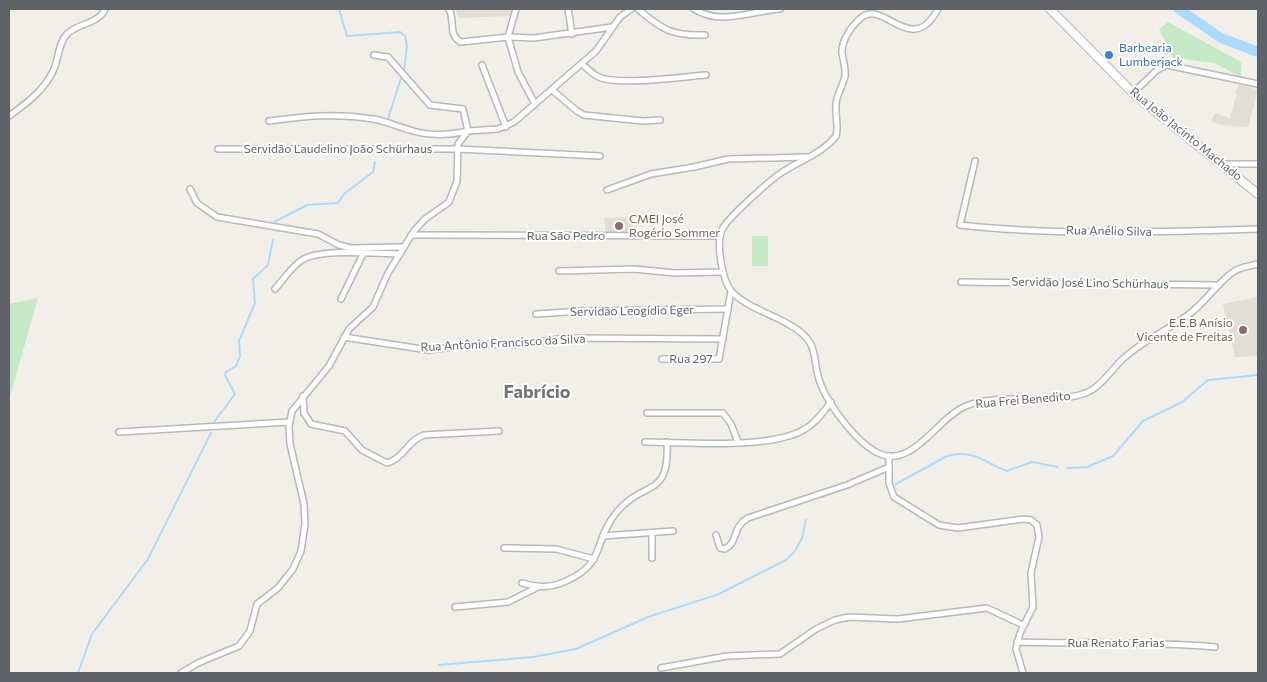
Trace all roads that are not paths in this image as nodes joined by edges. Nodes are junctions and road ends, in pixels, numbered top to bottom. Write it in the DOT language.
graph roads {
  1 [pos="105,9"];
  2 [pos="449,9"];
  3 [pos="516,9"];
  4 [pos="568,9"];
  5 [pos="631,9"];
  6 [pos="638,9"];
  7 [pos="694,9"];
  8 [pos="775,9"];
  9 [pos="780,9"];
  10 [pos="938,9"];
  11 [pos="1050,9"];
  12 [pos="612,27"];
  13 [pos="572,34"];
  14 [pos="705,35"];
  15 [pos="508,37"];
  16 [pos="374,55"];
  17 [pos="582,64"];
  18 [pos="482,66"];
  19 [pos="706,75"];
  20 [pos="1258,84"];
  21 [pos="552,90"];
  22 [pos="1133,93"];
  23 [pos="535,104"];
  24 [pos="9,116"];
  25 [pos="660,120"];
  26 [pos="269,121"];
  27 [pos="506,127"];
  28 [pos="468,131"];
  29 [pos="218,149"];
  30 [pos="457,149"];
  31 [pos="600,156"];
  32 [pos="807,157"];
  33 [pos="975,161"];
  34 [pos="1223,164"];
  35 [pos="1258,164"];
  36 [pos="190,189"];
  37 [pos="607,190"];
  38 [pos="1258,194"];
  39 [pos="1258,229"];
  40 [pos="411,235"];
  41 [pos="720,236"];
  42 [pos="403,247"];
  43 [pos="363,254"];
  44 [pos="399,254"];
  45 [pos="1258,264"];
  46 [pos="558,271"];
  47 [pos="722,272"];
  48 [pos="962,282"];
  49 [pos="1219,285"];
  50 [pos="276,290"];
  51 [pos="732,291"];
  52 [pos="341,299"];
  53 [pos="728,309"];
  54 [pos="536,314"];
  55 [pos="344,337"];
  56 [pos="723,339"];
  57 [pos="662,359"];
  58 [pos="304,396"];
  59 [pos="832,402"];
  60 [pos="647,413"];
  61 [pos="290,422"];
  62 [pos="499,431"];
  63 [pos="119,432"];
  64 [pos="645,442"];
  65 [pos="667,442"];
  66 [pos="738,442"];
  67 [pos="889,456"];
  68 [pos="889,467"];
  69 [pos="673,531"];
  70 [pos="652,533"];
  71 [pos="716,535"];
  72 [pos="603,536"];
  73 [pos="504,548"];
  74 [pos="652,558"];
  75 [pos="594,559"];
  76 [pos="522,583"];
  77 [pos="539,587"];
  78 [pos="455,607"];
  79 [pos="1023,625"];
  80 [pos="1017,642"];
  81 [pos="1215,647"];
  82 [pos="660,668"];
  83 [pos="181,673"];
  84 [pos="1023,673"];
  1 -- 24 [label="street"];
  2 -- 15 [label="street"];
  3 -- 15 [label="street"];
  4 -- 13 [label="street"];
  5 -- 12 [label="street"];
  6 -- 14 [label="street"];
  7 -- 8 [label="street"];
  8 -- 9 [label="street"];
  10 -- 32 [label="street"];
  11 -- 22 [label="main road, Rua João Jacinto Machado"];
  12 -- 13 [label="street"];
  12 -- 17 [label="street"];
  13 -- 15 [label="street"];
  15 -- 23 [label="street"];
  16 -- 28 [label="street"];
  17 -- 19 [label="street"];
  17 -- 21 [label="street"];
  18 -- 27 [label="street"];
  20 -- 22 [label="street"];
  21 -- 23 [label="street"];
  21 -- 25 [label="street"];
  22 -- 34 [label="main road, Rua João Jacinto Machado"];
  23 -- 27 [label="street"];
  26 -- 28 [label="street"];
  27 -- 28 [label="street"];
  28 -- 30 [label="street"];
  29 -- 30 [label="street, Servidão Laudelino João Schürhaus"];
  30 -- 31 [label="street, Servidão Laudelino João Schürhaus"];
  30 -- 40 [label="street"];
  32 -- 37 [label="street"];
  32 -- 41 [label="street"];
  33 -- 39 [label="street, Rua Anélio Silva"];
  34 -- 35 [label="street"];
  34 -- 38 [label="main road, Rua João Jacinto Machado"];
  36 -- 42 [label="street"];
  40 -- 41 [label="street, Rua São Pedro"];
  40 -- 42 [label="street"];
  41 -- 47 [label="street"];
  42 -- 44 [label="street"];
  43 -- 44 [label="street"];
  43 -- 50 [label="street"];
  43 -- 52 [label="street"];
  44 -- 55 [label="street"];
  45 -- 49 [label="street, Rua Frei Benedito"];
  46 -- 47 [label="street"];
  47 -- 51 [label="street"];
  48 -- 49 [label="street, Servidão José Lino Schürhaus"];
  49 -- 67 [label="street, Rua Frei Benedito"];
  51 -- 53 [label="street"];
  51 -- 59 [label="street"];
  53 -- 54 [label="street, Servidão Leogídio Eger"];
  53 -- 56 [label="street"];
  55 -- 56 [label="street, Rua Antônio Francisco da Silva"];
  55 -- 58 [label="street"];
  56 -- 57 [label="street, Rua 297"];
  58 -- 61 [label="street"];
  58 -- 62 [label="street"];
  59 -- 66 [label="street"];
  59 -- 67 [label="street"];
  60 -- 66 [label="street"];
  61 -- 63 [label="street"];
  61 -- 83 [label="street"];
  64 -- 65 [label="street"];
  65 -- 66 [label="street"];
  65 -- 72 [label="street"];
  67 -- 68 [label="street"];
  68 -- 71 [label="street"];
  68 -- 79 [label="street"];
  69 -- 70 [label="street"];
  70 -- 72 [label="street"];
  70 -- 74 [label="street"];
  72 -- 75 [label="street"];
  73 -- 75 [label="street"];
  75 -- 77 [label="street"];
  76 -- 77 [label="street"];
  77 -- 78 [label="street"];
  79 -- 80 [label="street"];
  79 -- 82 [label="street"];
  80 -- 81 [label="street, Rua Renato Farias"];
  80 -- 84 [label="street"];
}
